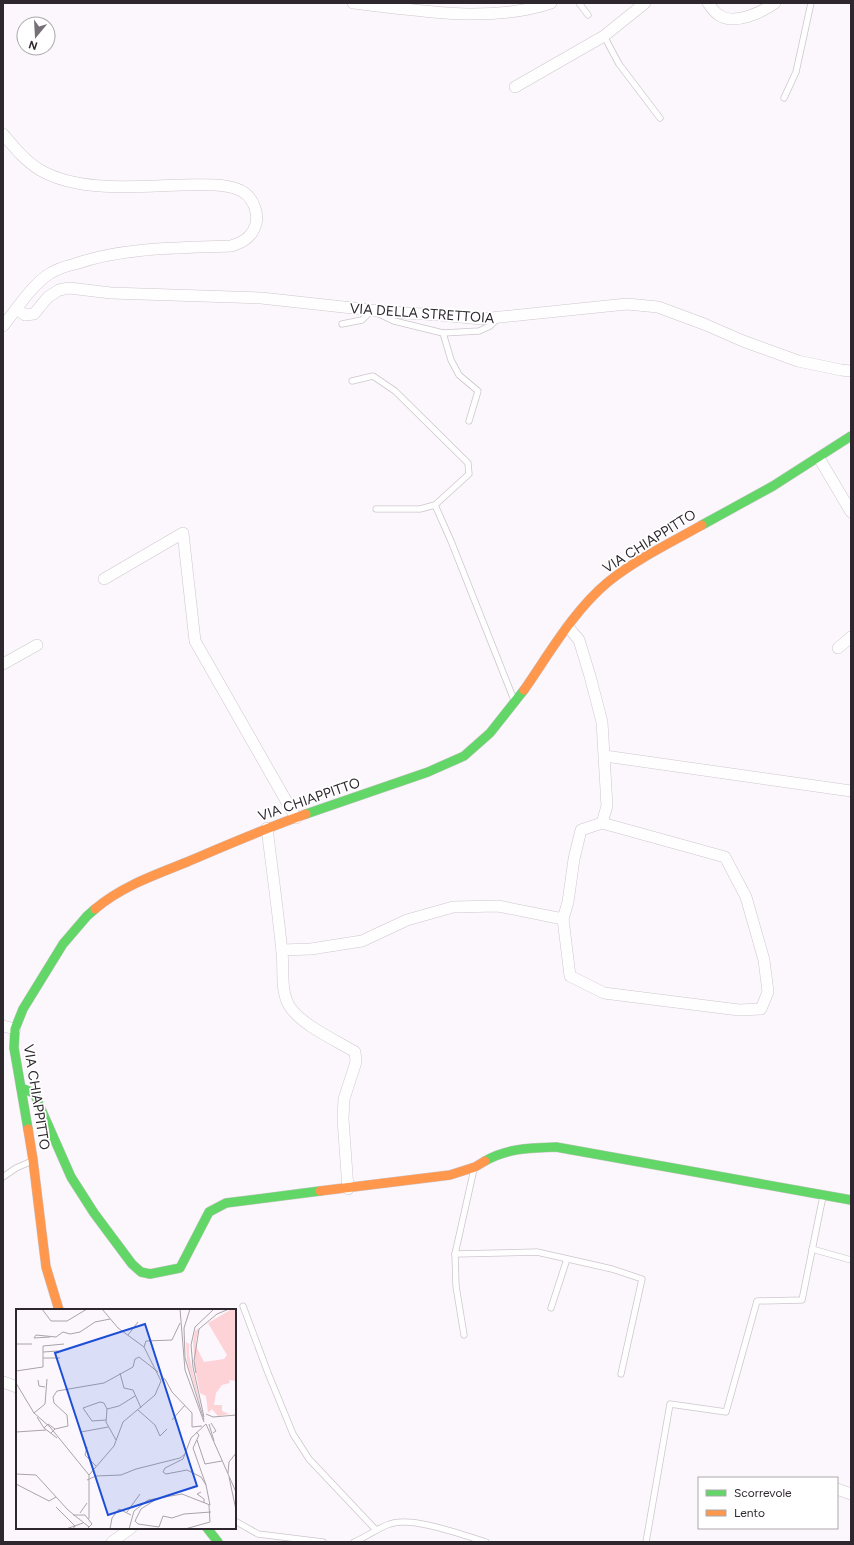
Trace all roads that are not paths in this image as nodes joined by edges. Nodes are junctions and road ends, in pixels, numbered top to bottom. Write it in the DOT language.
graph roads {
  1 [pos="353,3"];
  2 [pos="551,3"];
  3 [pos="579,3"];
  4 [pos="645,3"];
  5 [pos="708,3"];
  6 [pos="775,3"];
  7 [pos="811,3"];
  8 [pos="401,5"];
  9 [pos="427,7"];
  10 [pos="588,15"];
  11 [pos="604,36"];
  12 [pos="515,87"];
  13 [pos="784,98"];
  14 [pos="660,118"];
  15 [pos="3,134"];
  16 [pos="17,309"];
  17 [pos="372,311"];
  18 [pos="498,318"];
  19 [pos="342,324"];
  20 [pos="3,326"];
  21 [pos="443,333"];
  22 [pos="851,371"];
  23 [pos="352,381"];
  24 [pos="469,421"];
  25 [pos="851,436"];
  26 [pos="819,458"];
  27 [pos="435,505"];
  28 [pos="376,509"];
  29 [pos="851,512"];
  30 [pos="104,580"];
  31 [pos="568,627"];
  32 [pos="851,637"];
  33 [pos="37,645"];
  34 [pos="838,648"];
  35 [pos="3,664"];
  36 [pos="515,702"];
  37 [pos="604,756"];
  38 [pos="851,790"];
  39 [pos="296,818"];
  40 [pos="602,823"];
  41 [pos="267,828"];
  42 [pos="562,919"];
  43 [pos="282,950"];
  44 [pos="3,1026"];
  45 [pos="15,1029"];
  46 [pos="21,1088"];
  47 [pos="33,1160"];
  48 [pos="475,1167"];
  49 [pos="3,1176"];
  50 [pos="348,1189"];
  51 [pos="824,1195"];
  52 [pos="851,1200"];
  53 [pos="812,1249"];
  54 [pos="455,1254"];
  55 [pos="567,1259"];
  56 [pos="851,1260"];
  57 [pos="244,1306"];
  58 [pos="551,1308"];
  59 [pos="59,1309"];
  60 [pos="464,1335"];
  61 [pos="622,1374"];
  62 [pos="3,1382"];
  63 [pos="16,1387"];
  64 [pos="838,1489"];
  65 [pos="851,1494"];
  66 [pos="236,1522"];
  67 [pos="130,1529"];
  68 [pos="207,1529"];
  69 [pos="376,1530"];
  70 [pos="112,1542"];
  71 [pos="218,1542"];
  72 [pos="324,1542"];
  73 [pos="354,1542"];
  74 [pos="486,1542"];
  75 [pos="646,1542"];
  1 -- 8 [label="street"];
  2 -- 9 [label="street"];
  3 -- 10 [label="lane"];
  4 -- 11 [label="street"];
  5 -- 6 [label="street"];
  7 -- 13 [label="lane"];
  8 -- 9 [label="street"];
  11 -- 12 [label="street"];
  11 -- 14 [label="lane"];
  15 -- 16 [label="street"];
  16 -- 17 [label="street, VIA DELLA STRETTOIA"];
  16 -- 20 [label="street"];
  17 -- 18 [label="street, VIA DELLA STRETTOIA"];
  17 -- 19 [label="lane"];
  17 -- 21 [label="lane"];
  18 -- 21 [label="lane"];
  18 -- 22 [label="street, VIA DELLA STRETTOIA"];
  21 -- 24 [label="lane"];
  23 -- 27 [label="lane"];
  25 -- 26 [label="street, VIA CHIAPPITTO"];
  26 -- 29 [label="street"];
  26 -- 31 [label="street, VIA CHIAPPITTO"];
  27 -- 28 [label="lane"];
  27 -- 36 [label="lane"];
  30 -- 39 [label="street"];
  31 -- 36 [label="street, VIA CHIAPPITTO"];
  31 -- 37 [label="street"];
  32 -- 34 [label="street"];
  33 -- 35 [label="street"];
  36 -- 39 [label="street, VIA CHIAPPITTO"];
  37 -- 38 [label="street"];
  37 -- 40 [label="street"];
  39 -- 41 [label="street, VIA CHIAPPITTO"];
  40 -- 42 [label="street"];
  40 -- 42 [label="street"];
  41 -- 43 [label="street"];
  41 -- 45 [label="street, VIA CHIAPPITTO"];
  42 -- 43 [label="street"];
  43 -- 50 [label="street"];
  44 -- 45 [label="street"];
  45 -- 46 [label="street, VIA CHIAPPITTO"];
  46 -- 47 [label="street, VIA CHIAPPITTO"];
  46 -- 50 [label="street"];
  47 -- 49 [label="lane"];
  47 -- 59 [label="street, VIA CHIAPPITTO"];
  48 -- 50 [label="street"];
  48 -- 51 [label="street"];
  48 -- 54 [label="lane"];
  51 -- 52 [label="street"];
  51 -- 53 [label="lane"];
  53 -- 56 [label="lane"];
  53 -- 75 [label="lane"];
  54 -- 55 [label="lane"];
  54 -- 60 [label="lane"];
  55 -- 58 [label="lane"];
  55 -- 61 [label="lane"];
  57 -- 69 [label="lane"];
  62 -- 63 [label="street"];
  64 -- 65 [label="street"];
  66 -- 72 [label="lane"];
  67 -- 70 [label="street"];
  68 -- 71 [label="street"];
  69 -- 73 [label="lane"];
  69 -- 74 [label="lane"];
}
